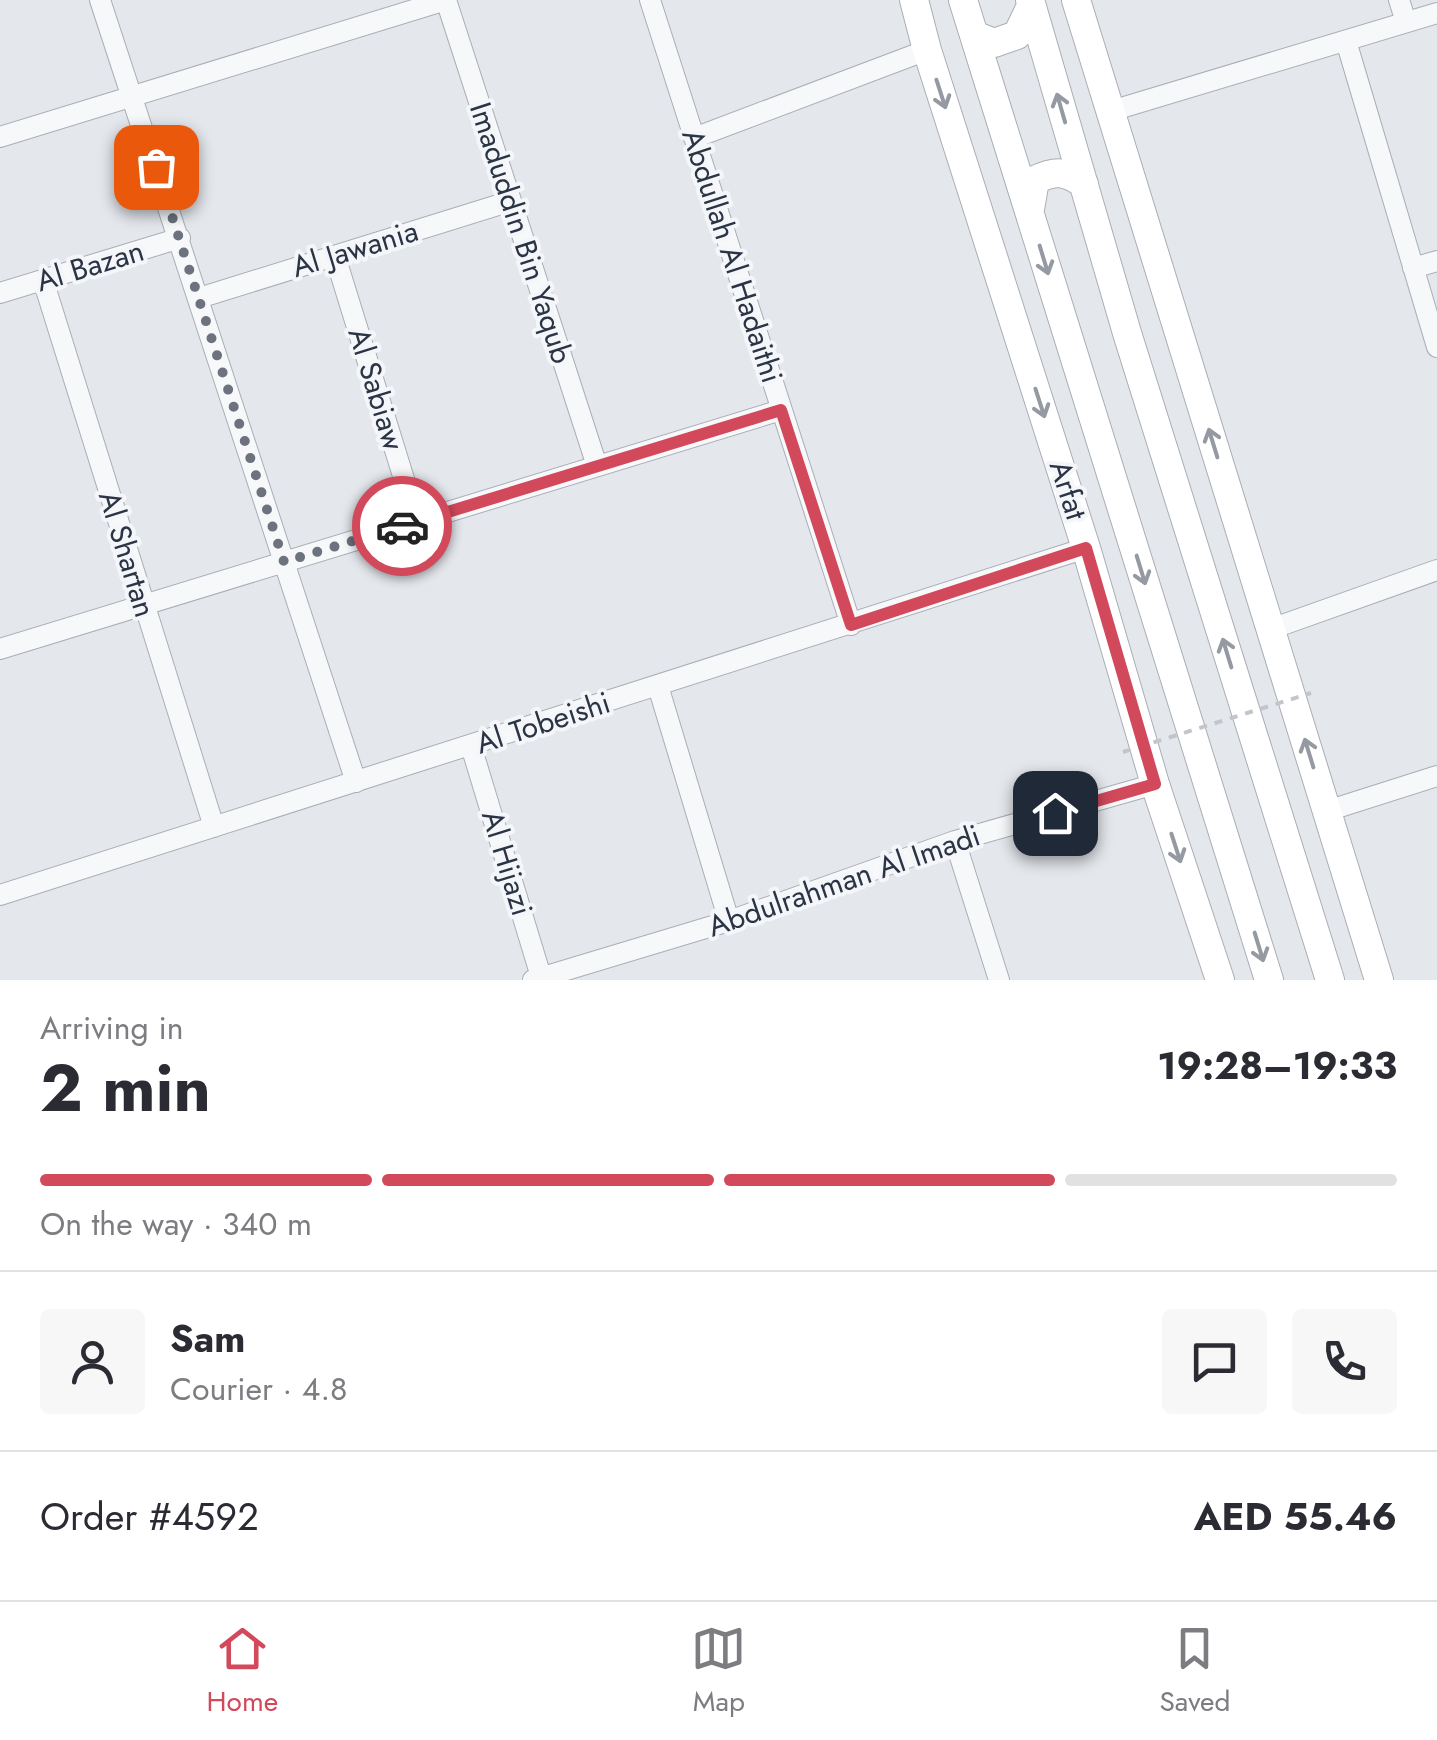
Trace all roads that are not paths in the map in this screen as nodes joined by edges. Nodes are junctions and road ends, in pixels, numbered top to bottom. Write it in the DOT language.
graph roads {
  1 [pos="100,0"];
  2 [pos="446,0"];
  3 [pos="650,0"];
  4 [pos="914,0"];
  5 [pos="963,0"];
  6 [pos="1076,0"];
  7 [pos="1399,0"];
  8 [pos="1040,2"];
  9 [pos="1437,13"];
  10 [pos="1406,22"];
  11 [pos="974,35"];
  12 [pos="1346,41"];
  13 [pos="927,50"];
  14 [pos="132,96"];
  15 [pos="1111,111"];
  16 [pos="0,137"];
  17 [pos="694,138"];
  18 [pos="1084,184"];
  19 [pos="511,201"];
  20 [pos="1030,213"];
  21 [pos="180,238"];
  22 [pos="334,256"];
  23 [pos="1437,260"];
  24 [pos="1413,268"];
  25 [pos="43,280"];
  26 [pos="0,293"];
  27 [pos="199,298"];
  28 [pos="1437,347"];
  29 [pos="781,410"];
  30 [pos="597,466"];
  31 [pos="417,521"];
  32 [pos="1086,548"];
  33 [pos="284,562"];
  34 [pos="1437,570"];
  35 [pos="143,605"];
  36 [pos="851,625"];
  37 [pos="1271,629"];
  38 [pos="0,649"];
  39 [pos="658,686"];
  40 [pos="471,746"];
  41 [pos="1437,776"];
  42 [pos="356,782"];
  43 [pos="1155,784"];
  44 [pos="1327,811"];
  45 [pos="214,827"];
  46 [pos="955,841"];
  47 [pos="0,895"];
  48 [pos="729,920"];
  49 [pos="539,979"];
  50 [pos="998,980"];
  51 [pos="1220,980"];
  52 [pos="1269,980"];
  53 [pos="1330,980"];
  54 [pos="1362,980"];
  55 [pos="1380,980"];
  1 -- 14 [label="street"];
  2 -- 14 [label="street"];
  2 -- 19 [label="street, Imaduddin Bin Yaqub"];
  3 -- 17 [label="street, Abdullah Al Hadaithi"];
  4 -- 13 [label="main road, Arfat"];
  5 -- 11 [label="main road, Arfat"];
  6 -- 15 [label="main road"];
  7 -- 10 [label="street"];
  8 -- 11 [label="main road"];
  8 -- 15 [label="main road"];
  18 -- 8 [label="main road, one-way"];
  9 -- 10 [label="street"];
  10 -- 12 [label="street"];
  11 -- 20 [label="main road, Arfat"];
  12 -- 15 [label="street"];
  12 -- 24 [label="street"];
  13 -- 17 [label="street"];
  13 -- 32 [label="main road, Arfat, one-way"];
  14 -- 16 [label="street"];
  14 -- 21 [label="street"];
  37 -- 15 [label="main road, one-way"];
  17 -- 29 [label="street, Abdullah Al Hadaithi"];
  18 -- 20 [label="main road"];
  53 -- 18 [label="main road, one-way"];
  19 -- 22 [label="street, Al Jawania"];
  19 -- 30 [label="street, Imaduddin Bin Yaqub"];
  20 -- 52 [label="main road, Arfat, one-way"];
  21 -- 25 [label="street, Al Bazan"];
  21 -- 27 [label="street"];
  22 -- 27 [label="street, Al Jawania"];
  22 -- 31 [label="street, Al Sabiaw"];
  23 -- 24 [label="street"];
  24 -- 28 [label="street"];
  25 -- 26 [label="street, Al Bazan"];
  25 -- 35 [label="street, Al Shartan"];
  27 -- 33 [label="street"];
  29 -- 30 [label="street"];
  29 -- 36 [label="street, Abdullah Al Hadaithi"];
  30 -- 31 [label="street"];
  31 -- 33 [label="street"];
  32 -- 36 [label="street, Al Tobeishi"];
  32 -- 43 [label="main road, Arfat"];
  33 -- 35 [label="street"];
  33 -- 42 [label="street"];
  34 -- 37 [label="street"];
  35 -- 38 [label="street"];
  35 -- 45 [label="street, Al Shartan"];
  36 -- 39 [label="street, Al Tobeishi"];
  44 -- 37 [label="main road, one-way"];
  39 -- 40 [label="street, Al Tobeishi"];
  39 -- 48 [label="street"];
  40 -- 42 [label="street, Al Tobeishi"];
  40 -- 49 [label="street, Al Hijazi"];
  41 -- 44 [label="street"];
  42 -- 45 [label="street, Al Tobeishi"];
  43 -- 46 [label="street, Abdulrahman Al Imadi"];
  43 -- 51 [label="main road, Arfat, one-way"];
  44 -- 54 [label="main road"];
  44 -- 55 [label="main road"];
  45 -- 47 [label="street, Al Tobeishi"];
  46 -- 48 [label="street, Abdulrahman Al Imadi"];
  46 -- 50 [label="street"];
  48 -- 49 [label="street, Abdulrahman Al Imadi"];
}
